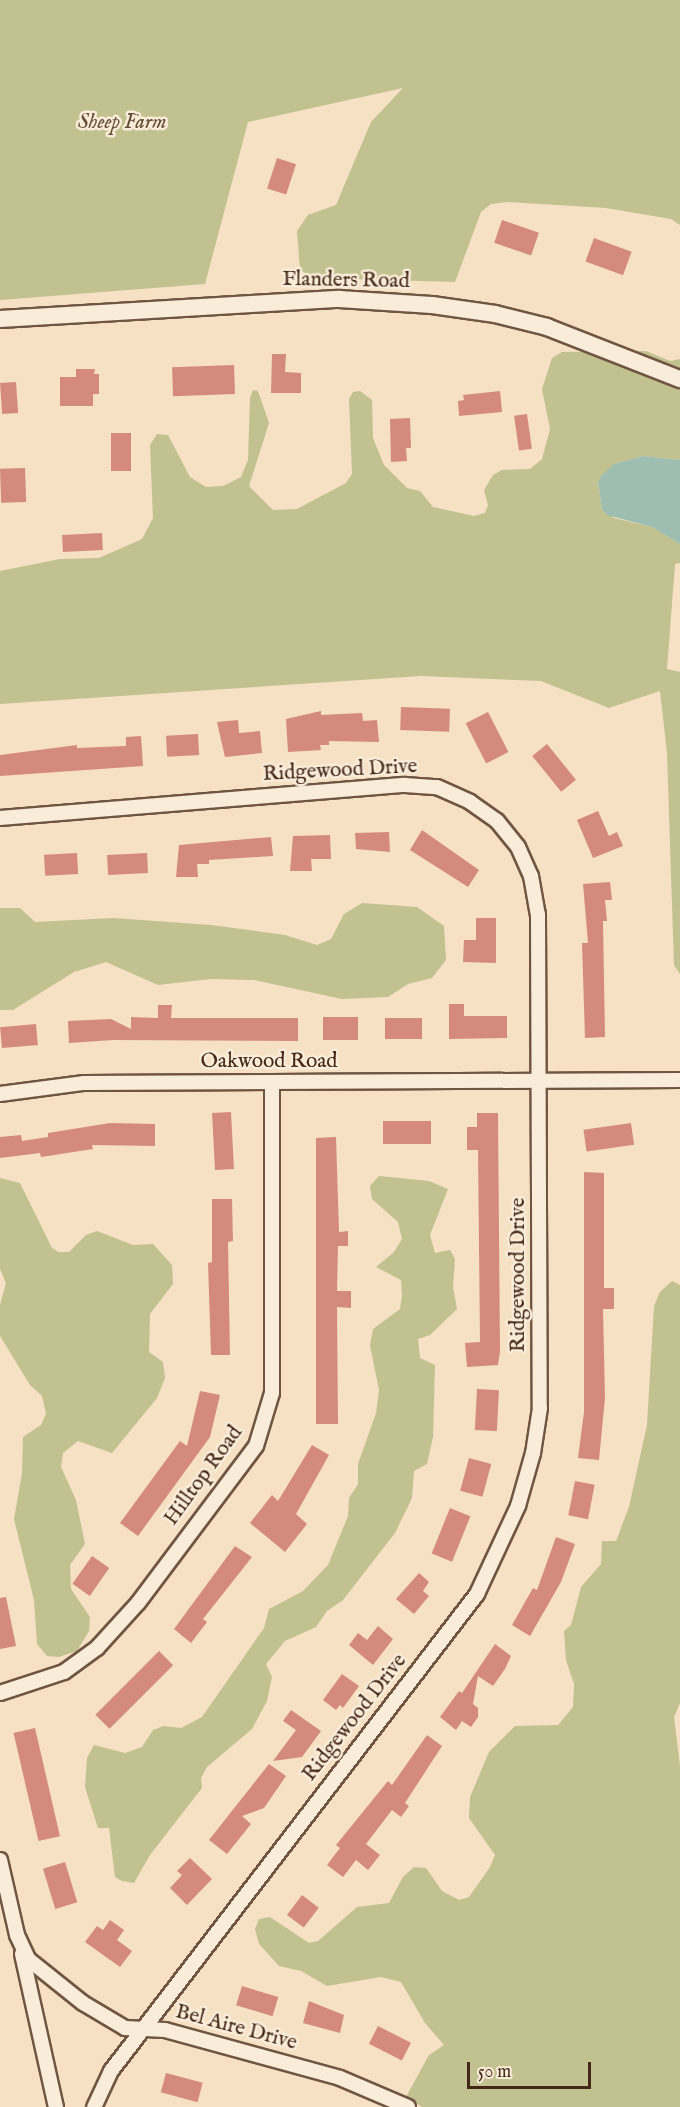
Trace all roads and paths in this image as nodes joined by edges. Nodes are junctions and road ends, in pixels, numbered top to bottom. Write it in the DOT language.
graph roads {
  1 [pos="0,319"];
  2 [pos="680,379"];
  3 [pos="0,818"];
  4 [pos="680,1080"];
  5 [pos="538,1082"];
  6 [pos="272,1084"];
  7 [pos="0,1094"];
  8 [pos="0,1693"];
  9 [pos="0,1860"];
  10 [pos="17,1935"];
  11 [pos="141,2031"];
  12 [pos="56,2107"];
  13 [pos="94,2107"];
  14 [pos="408,2107"];
  1 -- 2 [label="street, Flanders Road"];
  3 -- 5 [label="street, Ridgewood Drive"];
  4 -- 5 [label="street, Oakwood Road"];
  5 -- 6 [label="street, Oakwood Road"];
  5 -- 11 [label="street, Ridgewood Drive"];
  6 -- 7 [label="street, Oakwood Road"];
  6 -- 8 [label="street, Hilltop Road"];
  9 -- 10 [label="street, Bel Aire Drive"];
  10 -- 11 [label="street, Bel Aire Drive"];
  10 -- 12 [label="street"];
  11 -- 13 [label="street, Ridgewood Drive"];
  11 -- 14 [label="street, Bel Aire Drive"];
}
